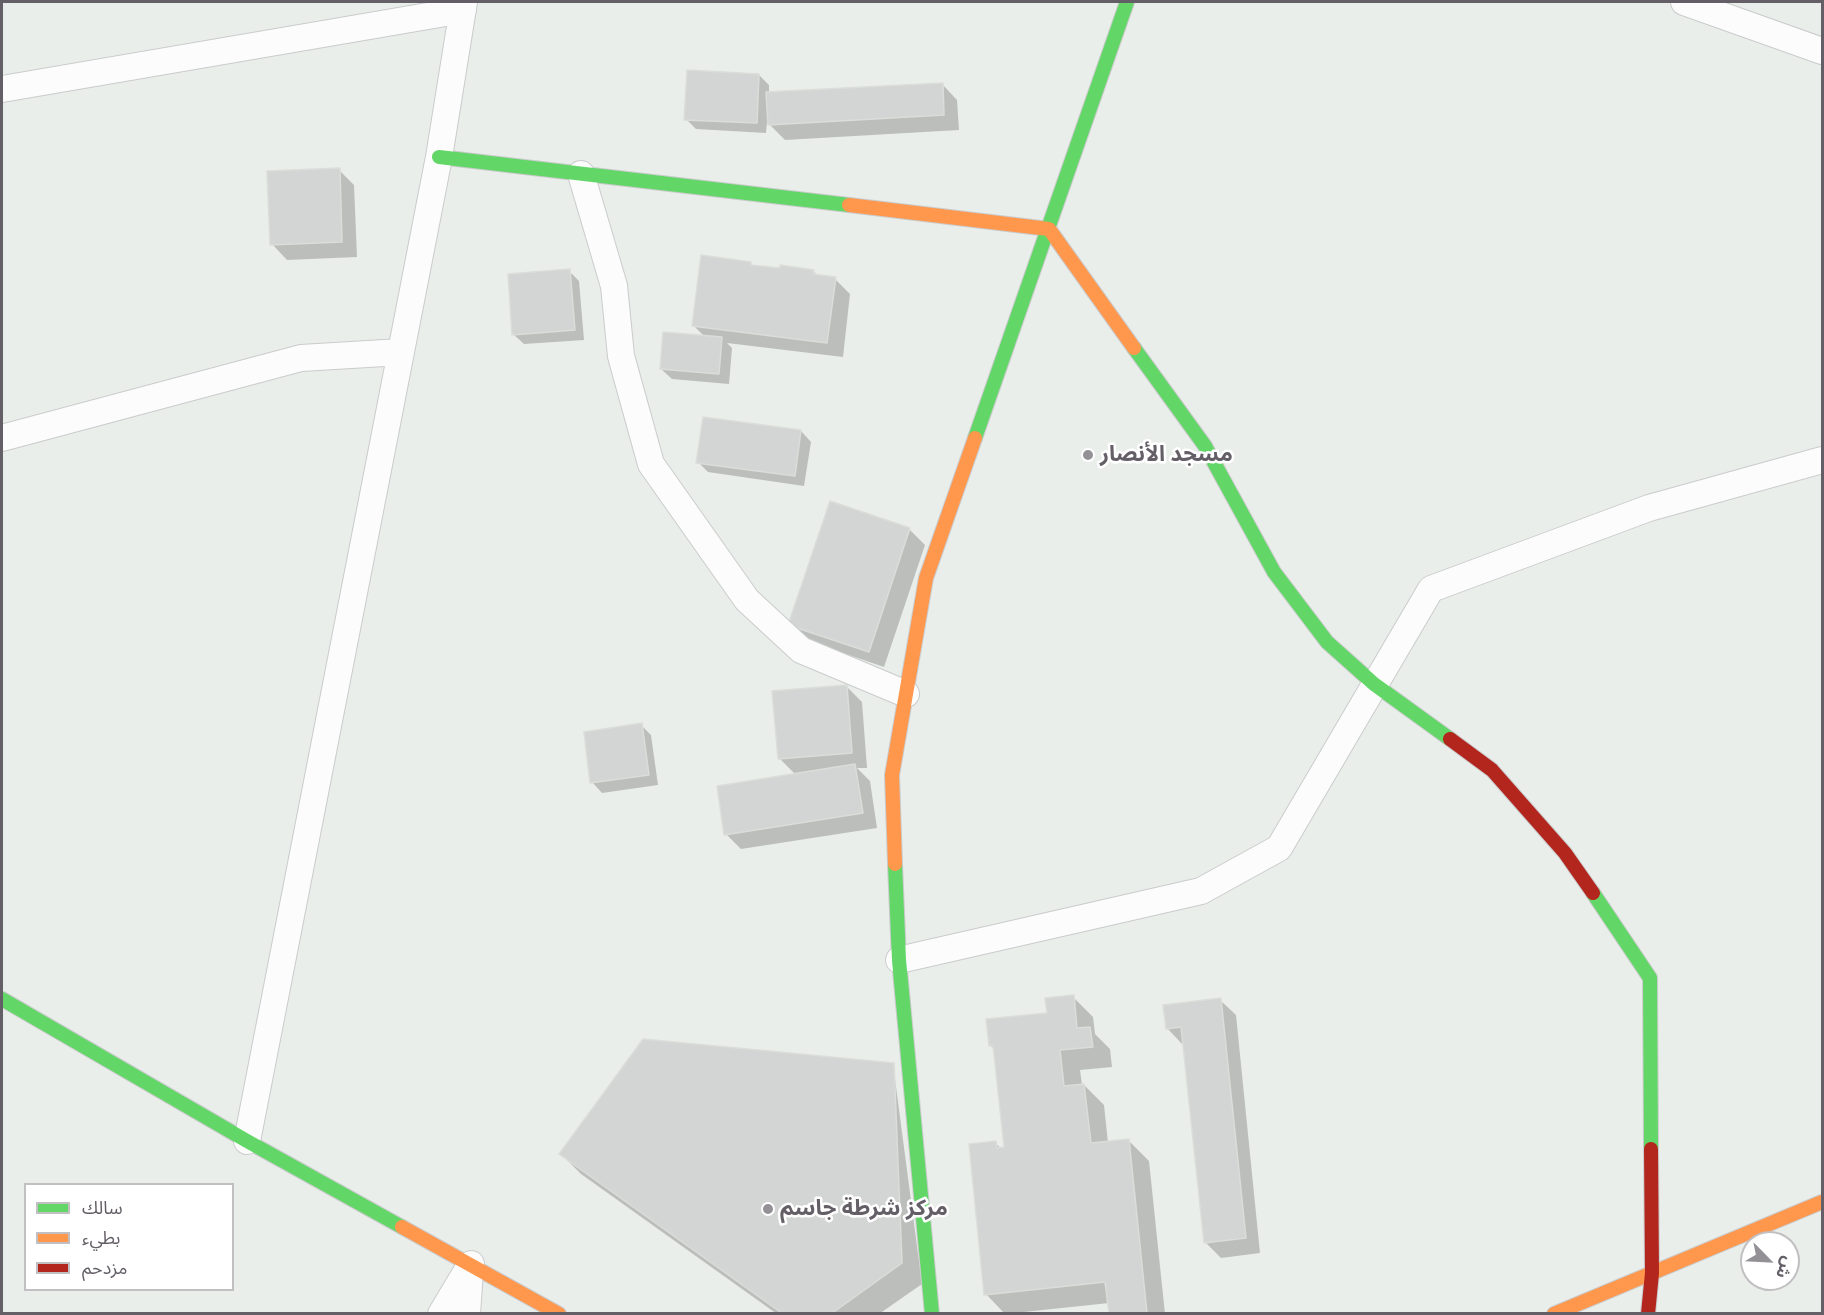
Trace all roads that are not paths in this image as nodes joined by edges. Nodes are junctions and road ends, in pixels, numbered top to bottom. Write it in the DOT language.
graph roads {
  1 [pos="1127,2"];
  2 [pos="1684,2"];
  3 [pos="464,6"];
  4 [pos="1822,51"];
  5 [pos="2,89"];
  6 [pos="439,157"];
  7 [pos="581,174"];
  8 [pos="1049,229"];
  9 [pos="401,352"];
  10 [pos="2,438"];
  11 [pos="1822,459"];
  12 [pos="1374,684"];
  13 [pos="906,694"];
  14 [pos="899,960"];
  15 [pos="2,999"];
  16 [pos="247,1141"];
  17 [pos="1822,1202"];
  18 [pos="471,1263"];
  19 [pos="1652,1273"];
  20 [pos="441,1314"];
  21 [pos="467,1314"];
  22 [pos="560,1314"];
  23 [pos="932,1314"];
  24 [pos="1554,1314"];
  25 [pos="1648,1314"];
  1 -- 8 [label="main road"];
  2 -- 4 [label="street"];
  3 -- 5 [label="street"];
  3 -- 6 [label="street"];
  6 -- 7 [label="main road"];
  6 -- 9 [label="street"];
  7 -- 8 [label="main road"];
  7 -- 13 [label="street"];
  8 -- 12 [label="main road"];
  8 -- 13 [label="main road"];
  9 -- 10 [label="street"];
  9 -- 16 [label="street"];
  11 -- 12 [label="street"];
  12 -- 14 [label="street"];
  12 -- 19 [label="main road"];
  13 -- 14 [label="main road"];
  14 -- 23 [label="main road"];
  15 -- 16 [label="main road"];
  16 -- 18 [label="main road"];
  17 -- 19 [label="main road"];
  18 -- 20 [label="street"];
  18 -- 21 [label="street"];
  18 -- 22 [label="main road"];
  19 -- 24 [label="main road"];
  19 -- 25 [label="main road"];
}
